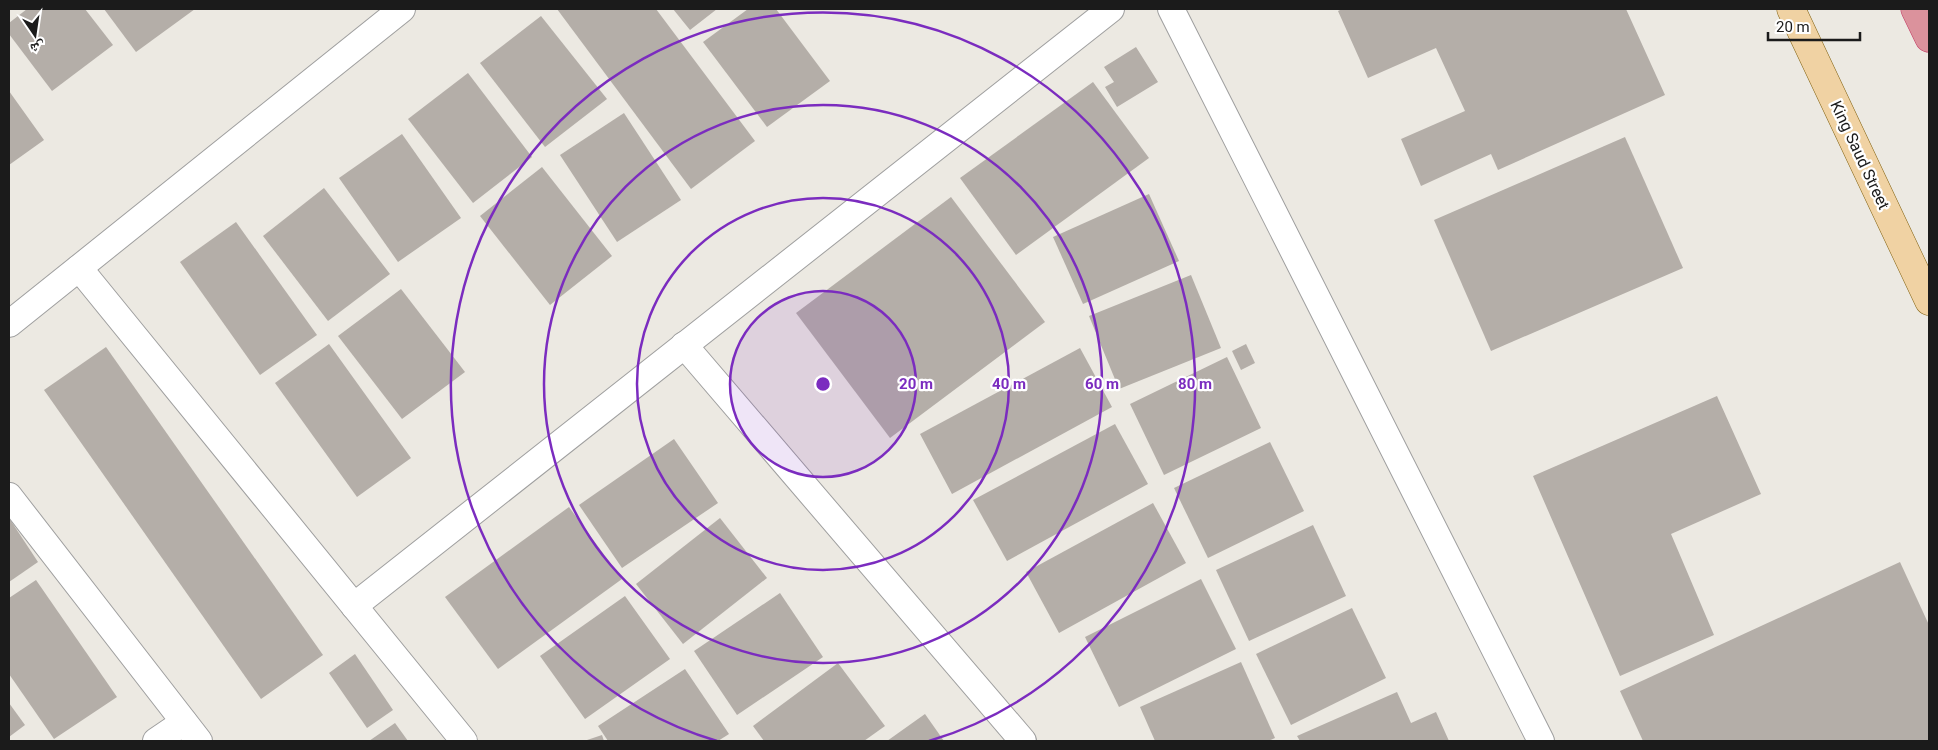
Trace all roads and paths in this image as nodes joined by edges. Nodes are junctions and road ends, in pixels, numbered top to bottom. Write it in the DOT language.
graph roads {
  1 [pos="402,9"];
  2 [pos="1111,9"];
  3 [pos="1171,9"];
  4 [pos="1791,9"];
  5 [pos="1915,9"];
  6 [pos="1929,38"];
  7 [pos="79,268"];
  8 [pos="1929,301"];
  9 [pos="9,324"];
  10 [pos="684,345"];
  11 [pos="9,496"];
  12 [pos="354,606"];
  13 [pos="192,732"];
  14 [pos="156,741"];
  15 [pos="464,741"];
  16 [pos="1023,741"];
  17 [pos="1541,741"];
  1 -- 7 [label="street"];
  2 -- 10 [label="street"];
  3 -- 17 [label="street"];
  4 -- 8 [label="main road, King Saud Street"];
  5 -- 6 [label="highway"];
  7 -- 9 [label="street"];
  7 -- 12 [label="street"];
  10 -- 12 [label="street"];
  10 -- 16 [label="street"];
  11 -- 13 [label="street"];
  12 -- 15 [label="street"];
  13 -- 14 [label="street"];
}
